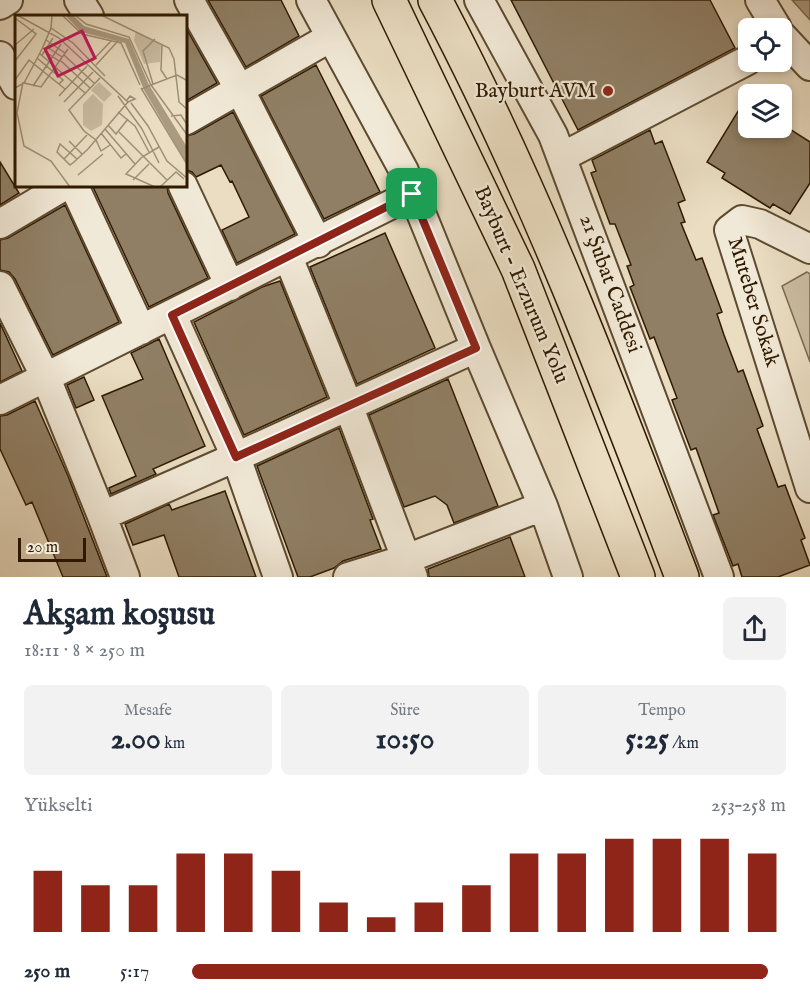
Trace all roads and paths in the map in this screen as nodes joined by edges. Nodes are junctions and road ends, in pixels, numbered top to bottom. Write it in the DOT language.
graph roads {
  1 [pos="8,0"];
  2 [pos="79,0"];
  3 [pos="189,0"];
  4 [pos="311,0"];
  5 [pos="389,0"];
  6 [pos="435,0"];
  7 [pos="479,0"];
  8 [pos="760,0"];
  9 [pos="0,5"];
  10 [pos="88,15"];
  11 [pos="770,18"];
  12 [pos="331,37"];
  13 [pos="792,48"];
  14 [pos="0,57"];
  15 [pos="738,65"];
  16 [pos="810,66"];
  17 [pos="15,83"];
  18 [pos="240,90"];
  19 [pos="188,119"];
  20 [pos="562,157"];
  21 [pos="61,188"];
  22 [pos="75,188"];
  23 [pos="184,188"];
  24 [pos="412,194"];
  25 [pos="0,224"];
  26 [pos="318,243"];
  27 [pos="810,249"];
  28 [pos="288,257"];
  29 [pos="0,286"];
  30 [pos="230,286"];
  31 [pos="172,315"];
  32 [pos="141,330"];
  33 [pos="476,348"];
  34 [pos="46,378"];
  35 [pos="0,400"];
  36 [pos="348,405"];
  37 [pos="236,457"];
  38 [pos="806,457"];
  39 [pos="810,488"];
  40 [pos="543,506"];
  41 [pos="102,516"];
  42 [pos="410,568"];
  43 [pos="125,577"];
  44 [pos="278,577"];
  45 [pos="348,577"];
  46 [pos="568,577"];
  47 [pos="638,577"];
  48 [pos="682,577"];
  49 [pos="719,577"];
  1 -- 9 [label="street"];
  2 -- 10 [label="street"];
  3 -- 18 [label="street"];
  4 -- 12 [label="street"];
  5 -- 47 [label="highway, Bayburt - Erzurum Yolu"];
  6 -- 48 [label="highway, Bayburt - Erzurum Yolu"];
  7 -- 20 [label="street, 21 Şubat Caddesi"];
  8 -- 11 [label="street"];
  12 -- 18 [label="street"];
  12 -- 24 [label="street"];
  13 -- 16 [label="street"];
  14 -- 17 [label="street"];
  15 -- 20 [label="street"];
  18 -- 19 [label="street"];
  18 -- 26 [label="street"];
  20 -- 49 [label="street, 21 Şubat Caddesi"];
  21 -- 25 [label="street"];
  22 -- 32 [label="street"];
  23 -- 30 [label="street"];
  24 -- 26 [label="street"];
  24 -- 33 [label="street"];
  26 -- 28 [label="street"];
  27 -- 38 [label="street, Muteber Sokak"];
  28 -- 30 [label="street"];
  28 -- 36 [label="street"];
  29 -- 34 [label="street"];
  30 -- 31 [label="street"];
  31 -- 32 [label="street"];
  31 -- 37 [label="street"];
  32 -- 34 [label="street"];
  33 -- 36 [label="street"];
  33 -- 40 [label="street"];
  34 -- 35 [label="street"];
  34 -- 41 [label="street"];
  36 -- 37 [label="street"];
  36 -- 42 [label="street"];
  37 -- 41 [label="street"];
  37 -- 44 [label="street"];
  38 -- 39 [label="street, Muteber Sokak"];
  40 -- 42 [label="street"];
  40 -- 46 [label="street"];
  41 -- 43 [label="street"];
  42 -- 45 [label="street"];
}
